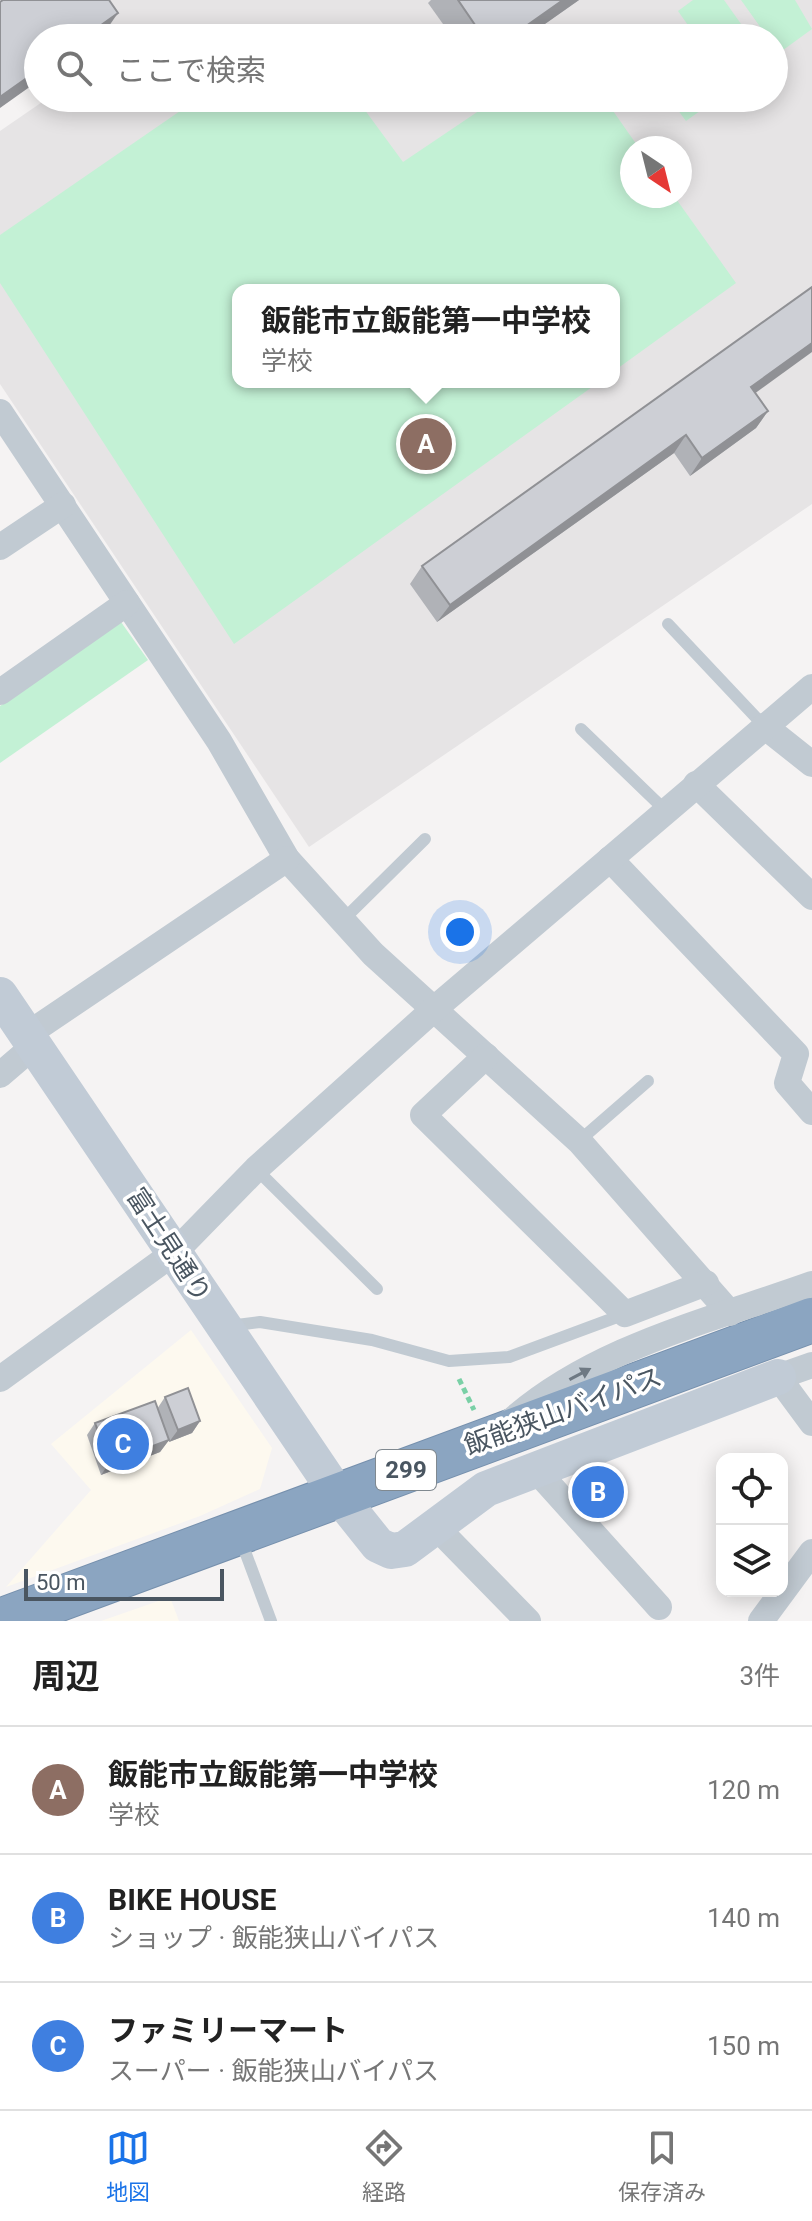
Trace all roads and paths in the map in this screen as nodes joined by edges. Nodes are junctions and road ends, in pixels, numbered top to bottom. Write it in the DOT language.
graph roads {
  1 [pos="0,412"];
  2 [pos="63,505"];
  3 [pos="0,547"];
  4 [pos="127,603"];
  5 [pos="668,624"];
  6 [pos="812,687"];
  7 [pos="0,692"];
  8 [pos="764,726"];
  9 [pos="581,729"];
  10 [pos="812,764"];
  11 [pos="696,784"];
  12 [pos="666,811"];
  13 [pos="425,839"];
  14 [pos="287,859"];
  15 [pos="610,859"];
  16 [pos="812,897"];
  17 [pos="343,920"];
  18 [pos="0,995"];
  19 [pos="433,1010"];
  20 [pos="31,1039"];
  21 [pos="486,1056"];
  22 [pos="0,1075"];
  23 [pos="648,1081"];
  24 [pos="812,1112"];
  25 [pos="579,1141"];
  26 [pos="256,1169"];
  27 [pos="175,1252"];
  28 [pos="706,1283"];
  29 [pos="812,1284"];
  30 [pos="377,1289"];
  31 [pos="730,1313"];
  32 [pos="625,1314"];
  33 [pos="812,1320"];
  34 [pos="222,1327"];
  35 [pos="449,1361"];
  36 [pos="812,1365"];
  37 [pos="778,1377"];
  38 [pos="0,1379"];
  39 [pos="812,1423"];
  40 [pos="492,1438"];
  41 [pos="536,1470"];
  42 [pos="338,1495"];
  43 [pos="436,1527"];
  44 [pos="239,1535"];
  45 [pos="812,1552"];
  46 [pos="659,1607"];
  47 [pos="0,1621"];
  48 [pos="271,1621"];
  49 [pos="528,1621"];
  50 [pos="761,1621"];
  1 -- 2 [label="street"];
  2 -- 3 [label="street"];
  2 -- 4 [label="street"];
  4 -- 7 [label="street"];
  4 -- 14 [label="street"];
  5 -- 8 [label="lane"];
  6 -- 8 [label="street"];
  8 -- 10 [label="street"];
  8 -- 11 [label="street"];
  9 -- 12 [label="lane"];
  11 -- 12 [label="street"];
  11 -- 16 [label="street"];
  12 -- 15 [label="street"];
  13 -- 17 [label="lane"];
  14 -- 17 [label="street"];
  14 -- 20 [label="street"];
  15 -- 19 [label="street"];
  15 -- 24 [label="street"];
  17 -- 19 [label="street"];
  18 -- 20 [label="street, 富士見通り"];
  19 -- 21 [label="street"];
  19 -- 26 [label="street"];
  20 -- 22 [label="street"];
  20 -- 27 [label="street, 富士見通り"];
  21 -- 25 [label="street"];
  21 -- 32 [label="street"];
  23 -- 25 [label="lane"];
  25 -- 28 [label="street"];
  26 -- 27 [label="street"];
  26 -- 30 [label="lane"];
  27 -- 34 [label="street, 富士見通り"];
  27 -- 38 [label="street"];
  28 -- 31 [label="street"];
  28 -- 32 [label="street"];
  29 -- 31 [label="street"];
  40 -- 31 [label="street, one-way"];
  32 -- 35 [label="lane"];
  33 -- 40 [label="highway, 飯能狭山バイパス / 299"];
  34 -- 35 [label="lane"];
  34 -- 42 [label="street, 富士見通り"];
  35 -- 40 [label="path"];
  36 -- 37 [label="street"];
  37 -- 39 [label="street"];
  37 -- 41 [label="street"];
  40 -- 42 [label="highway, 飯能狭山バイパス / 299"];
  41 -- 43 [label="street"];
  41 -- 46 [label="street"];
  42 -- 43 [label="street, 富士見通り"];
  42 -- 44 [label="highway, 飯能狭山バイパス / 299"];
  43 -- 49 [label="street"];
  44 -- 47 [label="highway, 飯能狭山バイパス / 299"];
  44 -- 48 [label="lane"];
  45 -- 50 [label="street"];
}
